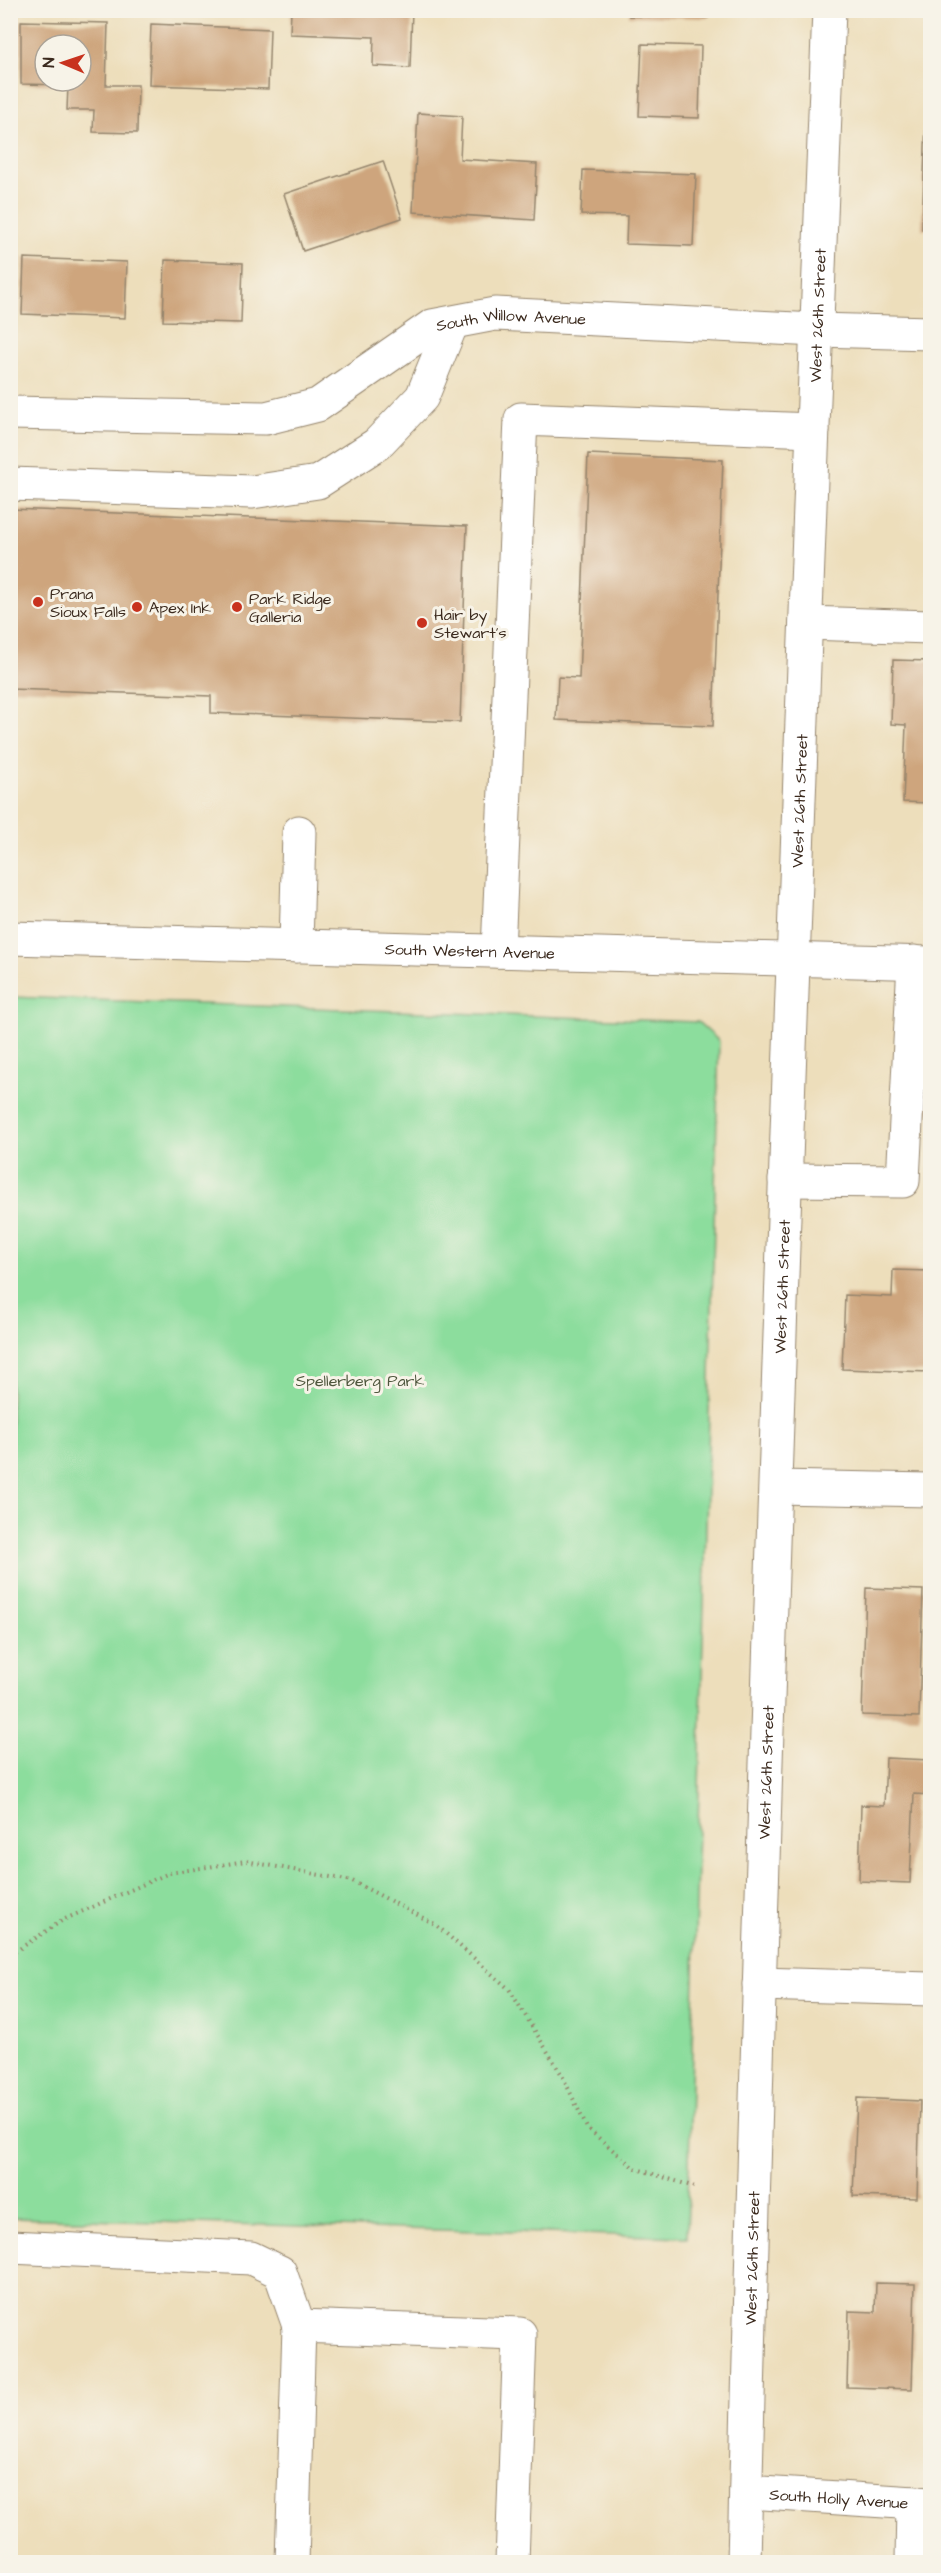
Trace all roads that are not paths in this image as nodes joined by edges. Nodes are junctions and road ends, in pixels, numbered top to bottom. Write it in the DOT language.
graph roads {
  1 [pos="829,10"];
  2 [pos="452,322"];
  3 [pos="817,330"];
  4 [pos="930,333"];
  5 [pos="10,413"];
  6 [pos="813,430"];
  7 [pos="10,484"];
  8 [pos="806,623"];
  9 [pos="930,627"];
  10 [pos="299,832"];
  11 [pos="10,938"];
  12 [pos="296,946"];
  13 [pos="498,951"];
  14 [pos="792,959"];
  15 [pos="922,963"];
  16 [pos="920,1043"];
  17 [pos="918,1126"];
  18 [pos="786,1180"];
  19 [pos="776,1487"];
  20 [pos="930,1490"];
  21 [pos="759,1984"];
  22 [pos="930,1989"];
  23 [pos="10,2247"];
  24 [pos="299,2326"];
  25 [pos="746,2492"];
  26 [pos="922,2504"];
  27 [pos="292,2562"];
  28 [pos="512,2562"];
  29 [pos="744,2562"];
  30 [pos="912,2562"];
  1 -- 3 [label="main road, West 26th Street"];
  2 -- 3 [label="main road, South Willow Avenue"];
  2 -- 5 [label="main road, South Willow Avenue"];
  2 -- 7 [label="main road"];
  3 -- 4 [label="main road, South Willow Avenue"];
  3 -- 6 [label="main road, West 26th Street"];
  6 -- 8 [label="main road, West 26th Street"];
  6 -- 13 [label="main road"];
  8 -- 9 [label="main road"];
  8 -- 14 [label="main road, West 26th Street"];
  10 -- 12 [label="main road"];
  11 -- 12 [label="main road, South Western Avenue"];
  12 -- 13 [label="main road, South Western Avenue"];
  13 -- 14 [label="main road, South Western Avenue"];
  14 -- 15 [label="main road, South Western Avenue"];
  14 -- 18 [label="main road, West 26th Street"];
  15 -- 16 [label="main road"];
  16 -- 17 [label="main road"];
  17 -- 18 [label="main road"];
  18 -- 19 [label="main road, West 26th Street"];
  19 -- 20 [label="main road"];
  19 -- 21 [label="main road, West 26th Street"];
  21 -- 22 [label="main road"];
  21 -- 25 [label="main road, West 26th Street"];
  23 -- 24 [label="main road"];
  24 -- 27 [label="main road"];
  24 -- 28 [label="main road"];
  25 -- 26 [label="main road, South Holly Avenue"];
  25 -- 29 [label="main road, West 26th Street"];
  26 -- 30 [label="main road"];
}
